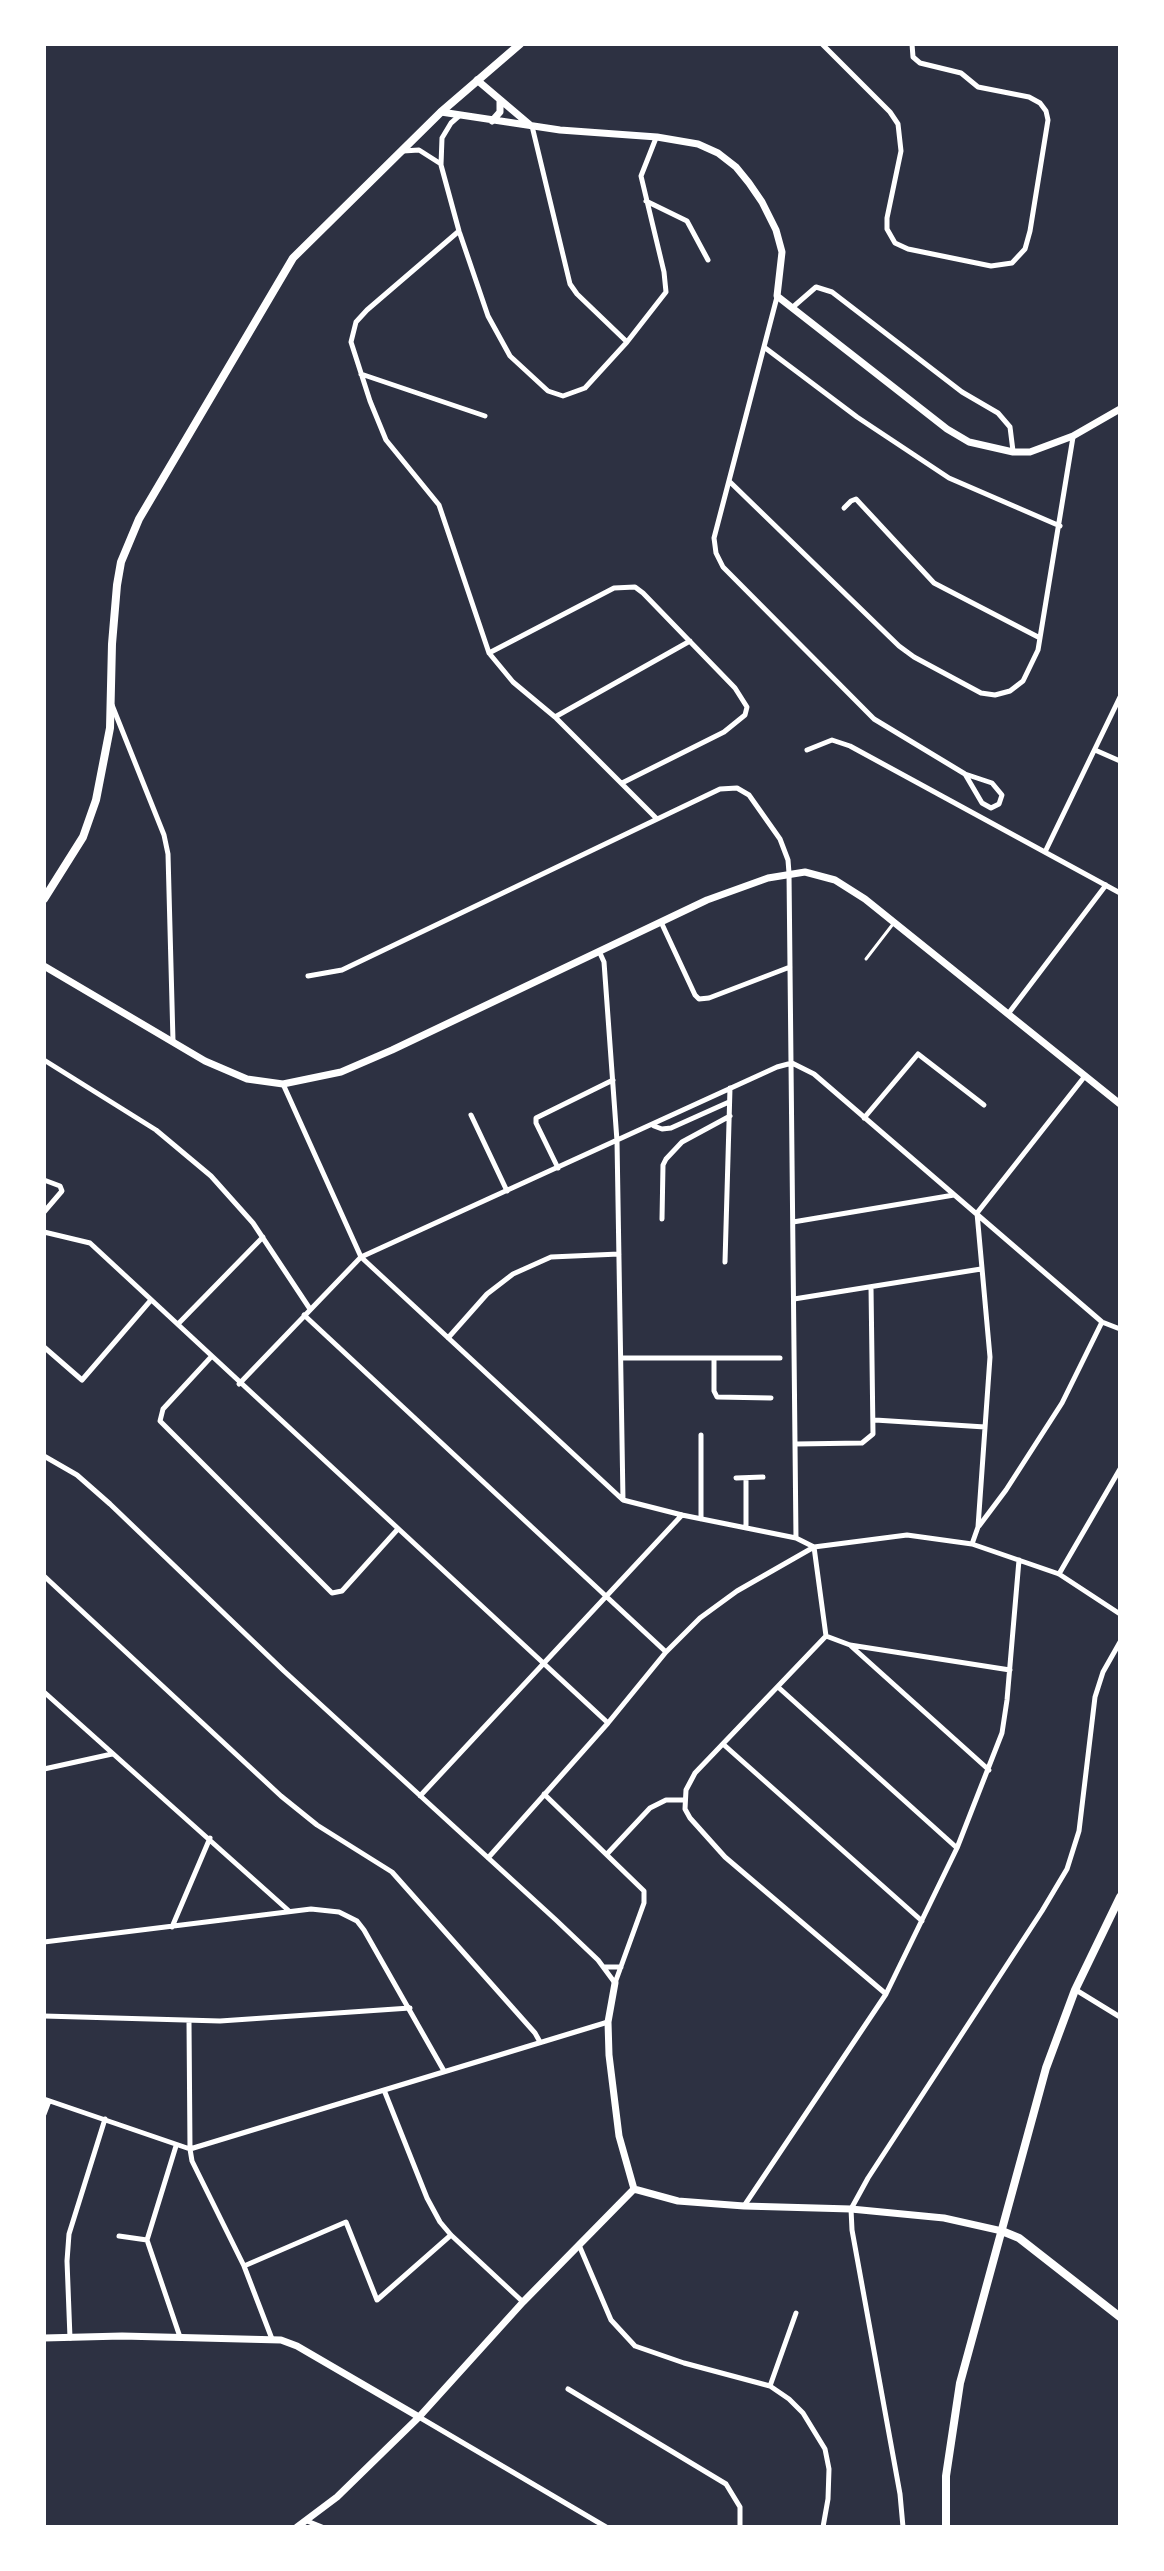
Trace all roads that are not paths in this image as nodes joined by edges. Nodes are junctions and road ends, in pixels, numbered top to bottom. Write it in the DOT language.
graph roads {
  1 [pos="520,44"];
  2 [pos="822,44"];
  3 [pos="912,44"];
  4 [pos="477,80"];
  5 [pos="500,100"];
  6 [pos="441,112"];
  7 [pos="459,116"];
  8 [pos="492,121"];
  9 [pos="532,126"];
  10 [pos="657,137"];
  11 [pos="400,152"];
  12 [pos="441,165"];
  13 [pos="646,201"];
  14 [pos="459,231"];
  15 [pos="708,260"];
  16 [pos="777,296"];
  17 [pos="793,307"];
  18 [pos="627,342"];
  19 [pos="764,347"];
  20 [pos="361,374"];
  21 [pos="1120,409"];
  22 [pos="485,416"];
  23 [pos="1073,436"];
  24 [pos="1013,452"];
  25 [pos="729,481"];
  26 [pos="844,508"];
  27 [pos="1060,526"];
  28 [pos="1040,638"];
  29 [pos="691,641"];
  30 [pos="489,653"];
  31 [pos="1120,697"];
  32 [pos="111,703"];
  33 [pos="555,717"];
  34 [pos="807,750"];
  35 [pos="1095,750"];
  36 [pos="1120,761"];
  37 [pos="965,774"];
  38 [pos="622,783"];
  39 [pos="657,819"];
  40 [pos="1045,852"];
  41 [pos="789,873"];
  42 [pos="1106,885"];
  43 [pos="1120,893"];
  44 [pos="44,899"];
  45 [pos="661,921"];
  46 [pos="895,922"];
  47 [pos="599,950"];
  48 [pos="866,959"];
  49 [pos="44,966"];
  50 [pos="790,967"];
  51 [pos="308,976"];
  52 [pos="1008,1014"];
  53 [pos="173,1041"];
  54 [pos="44,1060"];
  55 [pos="792,1063"];
  56 [pos="1085,1076"];
  57 [pos="613,1080"];
  58 [pos="283,1084"];
  59 [pos="730,1088"];
  60 [pos="729,1102"];
  61 [pos="1120,1104"];
  62 [pos="984,1105"];
  63 [pos="471,1115"];
  64 [pos="730,1116"];
  65 [pos="864,1118"];
  66 [pos="653,1125"];
  67 [pos="617,1141"];
  68 [pos="558,1168"];
  69 [pos="44,1180"];
  70 [pos="507,1191"];
  71 [pos="954,1195"];
  72 [pos="44,1212"];
  73 [pos="977,1213"];
  74 [pos="662,1219"];
  75 [pos="793,1222"];
  76 [pos="44,1232"];
  77 [pos="263,1237"];
  78 [pos="619,1254"];
  79 [pos="361,1257"];
  80 [pos="725,1262"];
  81 [pos="981,1269"];
  82 [pos="871,1287"];
  83 [pos="794,1299"];
  84 [pos="151,1300"];
  85 [pos="310,1309"];
  86 [pos="304,1315"];
  87 [pos="1102,1322"];
  88 [pos="178,1324"];
  89 [pos="1120,1329"];
  90 [pos="448,1338"];
  91 [pos="44,1347"];
  92 [pos="211,1357"];
  93 [pos="621,1358"];
  94 [pos="714,1358"];
  95 [pos="780,1358"];
  96 [pos="239,1384"];
  97 [pos="771,1398"];
  98 [pos="875,1420"];
  99 [pos="985,1427"];
  100 [pos="701,1435"];
  101 [pos="796,1444"];
  102 [pos="44,1456"];
  103 [pos="1120,1469"];
  104 [pos="763,1477"];
  105 [pos="736,1478"];
  106 [pos="746,1478"];
  107 [pos="623,1500"];
  108 [pos="682,1515"];
  109 [pos="701,1519"];
  110 [pos="978,1527"];
  111 [pos="746,1528"];
  112 [pos="397,1530"];
  113 [pos="796,1538"];
  114 [pos="972,1544"];
  115 [pos="814,1547"];
  116 [pos="1019,1560"];
  117 [pos="1059,1574"];
  118 [pos="44,1576"];
  119 [pos="607,1597"];
  120 [pos="1120,1614"];
  121 [pos="826,1636"];
  122 [pos="1120,1642"];
  123 [pos="850,1645"];
  124 [pos="666,1652"];
  125 [pos="543,1665"];
  126 [pos="1010,1670"];
  127 [pos="778,1687"];
  128 [pos="44,1692"];
  129 [pos="608,1723"];
  130 [pos="723,1744"];
  131 [pos="113,1754"];
  132 [pos="44,1769"];
  133 [pos="989,1770"];
  134 [pos="544,1794"];
  135 [pos="420,1796"];
  136 [pos="684,1800"];
  137 [pos="210,1838"];
  138 [pos="957,1848"];
  139 [pos="607,1854"];
  140 [pos="488,1858"];
  141 [pos="1120,1897"];
  142 [pos="290,1912"];
  143 [pos="922,1921"];
  144 [pos="171,1928"];
  145 [pos="44,1942"];
  146 [pos="604,1967"];
  147 [pos="621,1967"];
  148 [pos="615,1983"];
  149 [pos="1075,1990"];
  150 [pos="886,1994"];
  151 [pos="410,2008"];
  152 [pos="44,2016"];
  153 [pos="1120,2017"];
  154 [pos="189,2022"];
  155 [pos="608,2022"];
  156 [pos="540,2042"];
  157 [pos="444,2071"];
  158 [pos="384,2090"];
  159 [pos="46,2100"];
  160 [pos="44,2114"];
  161 [pos="105,2119"];
  162 [pos="176,2146"];
  163 [pos="190,2149"];
  164 [pos="634,2189"];
  165 [pos="744,2206"];
  166 [pos="851,2209"];
  167 [pos="1002,2231"];
  168 [pos="451,2235"];
  169 [pos="119,2236"];
  170 [pos="147,2240"];
  171 [pos="579,2245"];
  172 [pos="244,2266"];
  173 [pos="523,2302"];
  174 [pos="796,2313"];
  175 [pos="1120,2317"];
  176 [pos="180,2337"];
  177 [pos="44,2338"];
  178 [pos="70,2338"];
  179 [pos="272,2339"];
  180 [pos="770,2386"];
  181 [pos="568,2389"];
  182 [pos="419,2417"];
  183 [pos="307,2521"];
  184 [pos="297,2527"];
  185 [pos="322,2527"];
  186 [pos="606,2527"];
  187 [pos="740,2527"];
  188 [pos="823,2527"];
  189 [pos="903,2527"];
  190 [pos="946,2527"];
  1 -- 4 [label="main road"];
  2 -- 3 [label="street"];
  4 -- 5 [label="street"];
  4 -- 6 [label="main road"];
  5 -- 8 [label="street"];
  5 -- 9 [label="street"];
  6 -- 7 [label="street"];
  6 -- 11 [label="main road"];
  7 -- 8 [label="street"];
  7 -- 12 [label="street"];
  8 -- 9 [label="street"];
  9 -- 10 [label="street"];
  9 -- 18 [label="street"];
  10 -- 13 [label="street"];
  10 -- 16 [label="street"];
  11 -- 12 [label="street"];
  11 -- 32 [label="main road"];
  12 -- 14 [label="street"];
  13 -- 15 [label="street"];
  13 -- 18 [label="street"];
  14 -- 18 [label="street"];
  14 -- 20 [label="street"];
  16 -- 17 [label="street"];
  16 -- 19 [label="street"];
  17 -- 24 [label="street"];
  17 -- 24 [label="street"];
  19 -- 25 [label="street"];
  19 -- 27 [label="street"];
  20 -- 22 [label="street"];
  20 -- 30 [label="street"];
  21 -- 23 [label="street"];
  23 -- 24 [label="street"];
  23 -- 27 [label="street"];
  25 -- 28 [label="street"];
  25 -- 37 [label="street"];
  26 -- 28 [label="street"];
  27 -- 28 [label="street"];
  29 -- 30 [label="street"];
  29 -- 33 [label="street"];
  29 -- 38 [label="street"];
  30 -- 33 [label="street"];
  31 -- 35 [label="street"];
  32 -- 44 [label="main road"];
  32 -- 53 [label="street"];
  33 -- 38 [label="street"];
  34 -- 40 [label="street"];
  35 -- 36 [label="street"];
  35 -- 40 [label="street"];
  37 -- 37 [label="street"];
  38 -- 39 [label="street"];
  39 -- 41 [label="street"];
  39 -- 51 [label="street"];
  40 -- 42 [label="street"];
  41 -- 45 [label="street"];
  41 -- 46 [label="street"];
  41 -- 50 [label="street"];
  42 -- 43 [label="street"];
  42 -- 52 [label="street"];
  45 -- 47 [label="street"];
  45 -- 50 [label="street"];
  46 -- 48 [label="lane"];
  46 -- 52 [label="street"];
  47 -- 57 [label="street"];
  47 -- 58 [label="street"];
  49 -- 53 [label="street"];
  50 -- 55 [label="street"];
  52 -- 56 [label="street"];
  53 -- 58 [label="street"];
  54 -- 77 [label="street"];
  55 -- 59 [label="street"];
  55 -- 65 [label="street"];
  55 -- 75 [label="street"];
  56 -- 61 [label="street"];
  56 -- 73 [label="street"];
  57 -- 67 [label="street"];
  57 -- 68 [label="street"];
  58 -- 79 [label="street"];
  59 -- 60 [label="street"];
  59 -- 66 [label="street"];
  60 -- 64 [label="street"];
  60 -- 66 [label="street"];
  62 -- 65 [label="street"];
  63 -- 70 [label="street"];
  64 -- 74 [label="street"];
  64 -- 80 [label="street"];
  65 -- 71 [label="street"];
  66 -- 67 [label="street"];
  67 -- 68 [label="street"];
  67 -- 78 [label="street"];
  68 -- 70 [label="street"];
  69 -- 72 [label="street"];
  70 -- 79 [label="street"];
  71 -- 73 [label="street"];
  71 -- 75 [label="street"];
  73 -- 81 [label="street"];
  73 -- 87 [label="street"];
  75 -- 83 [label="street"];
  76 -- 84 [label="street"];
  77 -- 85 [label="street"];
  77 -- 88 [label="street"];
  78 -- 90 [label="street"];
  78 -- 93 [label="street"];
  79 -- 85 [label="street"];
  79 -- 90 [label="street"];
  81 -- 82 [label="street"];
  81 -- 99 [label="street"];
  82 -- 83 [label="street"];
  82 -- 98 [label="street"];
  83 -- 101 [label="street"];
  84 -- 88 [label="street"];
  84 -- 91 [label="street"];
  85 -- 86 [label="street"];
  86 -- 96 [label="street"];
  86 -- 119 [label="street"];
  87 -- 89 [label="street"];
  87 -- 110 [label="street"];
  88 -- 92 [label="street"];
  90 -- 107 [label="street"];
  92 -- 96 [label="street"];
  92 -- 112 [label="street"];
  93 -- 94 [label="street"];
  93 -- 107 [label="street"];
  94 -- 95 [label="street"];
  94 -- 97 [label="street"];
  96 -- 112 [label="street"];
  98 -- 99 [label="street"];
  98 -- 101 [label="street"];
  99 -- 110 [label="street"];
  100 -- 109 [label="street"];
  101 -- 113 [label="street"];
  102 -- 135 [label="street"];
  103 -- 117 [label="street"];
  104 -- 106 [label="street"];
  105 -- 106 [label="street"];
  106 -- 111 [label="street"];
  107 -- 108 [label="street"];
  108 -- 109 [label="street"];
  108 -- 119 [label="street"];
  109 -- 111 [label="street"];
  110 -- 114 [label="street"];
  111 -- 113 [label="street"];
  112 -- 125 [label="street"];
  113 -- 115 [label="street"];
  114 -- 115 [label="street"];
  114 -- 116 [label="street"];
  115 -- 121 [label="street"];
  115 -- 124 [label="street"];
  116 -- 117 [label="street"];
  116 -- 126 [label="street"];
  117 -- 120 [label="street"];
  118 -- 156 [label="street"];
  119 -- 124 [label="street"];
  119 -- 125 [label="street"];
  121 -- 123 [label="street"];
  121 -- 127 [label="street"];
  122 -- 166 [label="street"];
  123 -- 126 [label="street"];
  123 -- 133 [label="street"];
  124 -- 129 [label="street"];
  125 -- 129 [label="street"];
  125 -- 135 [label="street"];
  126 -- 133 [label="street"];
  127 -- 130 [label="street"];
  127 -- 138 [label="street"];
  128 -- 131 [label="street"];
  129 -- 134 [label="street"];
  130 -- 136 [label="street"];
  130 -- 143 [label="street"];
  131 -- 132 [label="street"];
  131 -- 137 [label="street"];
  133 -- 138 [label="street"];
  134 -- 139 [label="street"];
  134 -- 140 [label="street"];
  135 -- 140 [label="street"];
  136 -- 139 [label="street"];
  136 -- 150 [label="street"];
  137 -- 142 [label="street"];
  137 -- 144 [label="street"];
  138 -- 143 [label="street"];
  139 -- 147 [label="street"];
  140 -- 146 [label="street"];
  141 -- 149 [label="main road"];
  142 -- 144 [label="street"];
  142 -- 151 [label="street"];
  143 -- 150 [label="street"];
  144 -- 145 [label="street"];
  146 -- 147 [label="street"];
  146 -- 148 [label="street"];
  147 -- 148 [label="street"];
  148 -- 155 [label="street"];
  149 -- 153 [label="street"];
  149 -- 167 [label="main road"];
  150 -- 165 [label="street"];
  151 -- 154 [label="street"];
  151 -- 157 [label="street"];
  152 -- 154 [label="street"];
  154 -- 163 [label="street"];
  155 -- 156 [label="street"];
  155 -- 164 [label="street"];
  156 -- 157 [label="street"];
  157 -- 158 [label="street"];
  158 -- 163 [label="street"];
  158 -- 168 [label="street"];
  159 -- 160 [label="street"];
  159 -- 161 [label="street"];
  161 -- 162 [label="street"];
  161 -- 178 [label="street"];
  162 -- 163 [label="street"];
  162 -- 170 [label="street"];
  163 -- 172 [label="street"];
  164 -- 165 [label="street"];
  164 -- 171 [label="street"];
  165 -- 166 [label="street"];
  166 -- 167 [label="street"];
  166 -- 189 [label="street"];
  167 -- 175 [label="main road"];
  167 -- 190 [label="main road"];
  168 -- 172 [label="street"];
  168 -- 173 [label="street"];
  169 -- 170 [label="street"];
  170 -- 176 [label="street"];
  171 -- 173 [label="street"];
  171 -- 180 [label="street"];
  172 -- 179 [label="street"];
  173 -- 182 [label="street"];
  174 -- 180 [label="street"];
  176 -- 178 [label="street"];
  176 -- 179 [label="street"];
  177 -- 178 [label="street"];
  179 -- 182 [label="street"];
  180 -- 188 [label="street"];
  181 -- 187 [label="street"];
  182 -- 183 [label="street"];
  182 -- 186 [label="street"];
  183 -- 184 [label="street"];
  183 -- 185 [label="street"];
}
